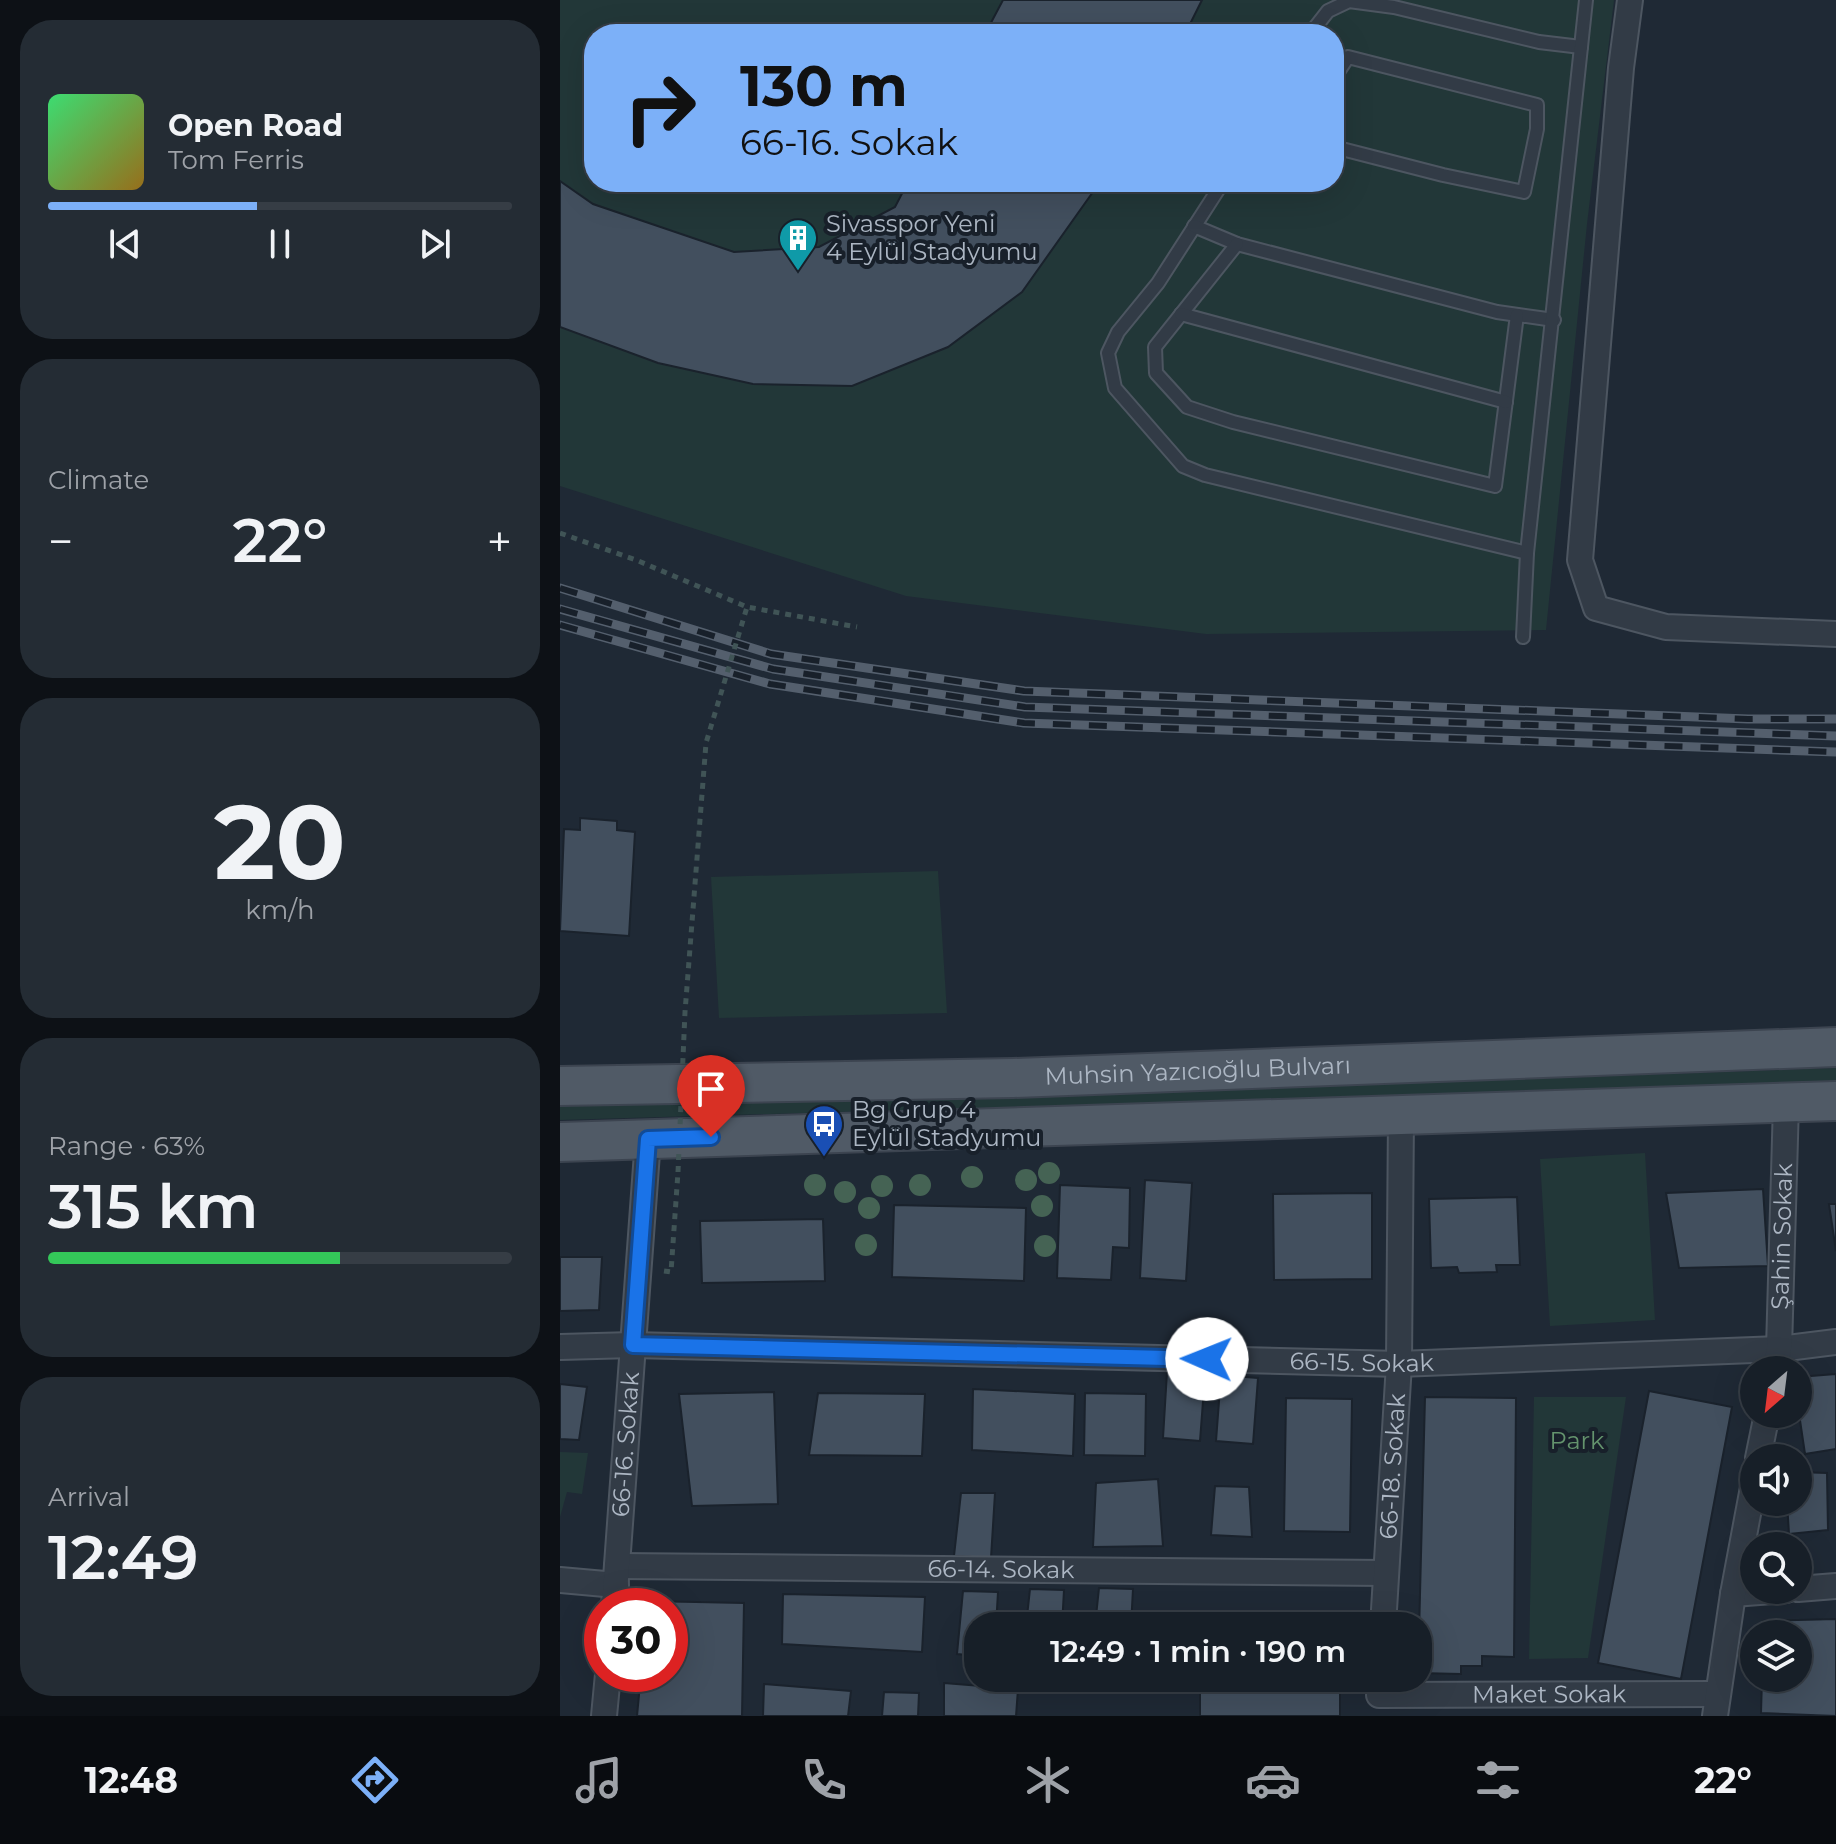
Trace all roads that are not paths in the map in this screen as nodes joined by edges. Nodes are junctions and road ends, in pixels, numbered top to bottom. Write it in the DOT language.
graph roads {
  1 [pos="1586,0"];
  2 [pos="1630,0"];
  3 [pos="1318,24"];
  4 [pos="1581,47"];
  5 [pos="1344,63"];
  6 [pos="1344,150"];
  7 [pos="1216,192"];
  8 [pos="1194,226"];
  9 [pos="1237,244"];
  10 [pos="1181,314"];
  11 [pos="1517,315"];
  12 [pos="1554,320"];
  13 [pos="1506,402"];
  14 [pos="1527,553"];
  15 [pos="1836,634"];
  16 [pos="1523,637"];
  17 [pos="1836,1047"];
  18 [pos="560,1086"];
  19 [pos="1836,1101"];
  20 [pos="1786,1103"];
  21 [pos="1401,1115"];
  22 [pos="648,1139"];
  23 [pos="560,1142"];
  24 [pos="1836,1342"];
  25 [pos="633,1345"];
  26 [pos="560,1347"];
  27 [pos="1777,1356"];
  28 [pos="1787,1356"];
  29 [pos="1740,1359"];
  30 [pos="1399,1364"];
  31 [pos="1748,1516"];
  32 [pos="1386,1573"];
  33 [pos="560,1580"];
  34 [pos="616,1586"];
  35 [pos="1836,1586"];
  36 [pos="1812,1588"];
  37 [pos="1740,1593"];
  38 [pos="1733,1594"];
  39 [pos="1384,1612"];
  40 [pos="606,1692"];
  41 [pos="1379,1696"];
  42 [pos="1716,1705"];
  43 [pos="604,1716"];
  1 -- 4 [label="lane"];
  2 -- 15 [label="street"];
  3 -- 4 [label="lane"];
  4 -- 12 [label="lane"];
  5 -- 6 [label="lane"];
  7 -- 8 [label="lane"];
  8 -- 9 [label="lane"];
  8 -- 14 [label="lane"];
  9 -- 10 [label="lane"];
  9 -- 11 [label="lane"];
  10 -- 13 [label="lane"];
  10 -- 13 [label="lane"];
  11 -- 12 [label="lane"];
  11 -- 13 [label="lane"];
  12 -- 14 [label="lane"];
  14 -- 16 [label="lane"];
  17 -- 18 [label="main road, Muhsin Yazıcıoğlu Bulvarı"];
  19 -- 20 [label="main road, Muhsin Yazıcıoğlu Bulvarı"];
  20 -- 21 [label="main road, Muhsin Yazıcıoğlu Bulvarı"];
  20 -- 27 [label="street, Şahin Sokak"];
  21 -- 22 [label="main road, Muhsin Yazıcıoğlu Bulvarı"];
  21 -- 30 [label="street, 66-18. Sokak"];
  22 -- 23 [label="main road, Muhsin Yazıcıoğlu Bulvarı"];
  22 -- 25 [label="street, 66-16. Sokak"];
  24 -- 28 [label="street, 66-15. Sokak"];
  25 -- 26 [label="street, 66-15. Sokak"];
  25 -- 30 [label="street, 66-15. Sokak"];
  25 -- 34 [label="street, 66-16. Sokak"];
  29 -- 30 [label="street, 66-15. Sokak"];
  30 -- 32 [label="street, 66-18. Sokak"];
  31 -- 38 [label="street"];
  32 -- 34 [label="street, 66-14. Sokak"];
  32 -- 39 [label="street, 66-18. Sokak"];
  33 -- 34 [label="street, 66-14. Sokak"];
  35 -- 36 [label="street"];
  37 -- 38 [label="street"];
  38 -- 42 [label="street"];
  40 -- 43 [label="street"];
  41 -- 42 [label="street, Maket Sokak"];
}
